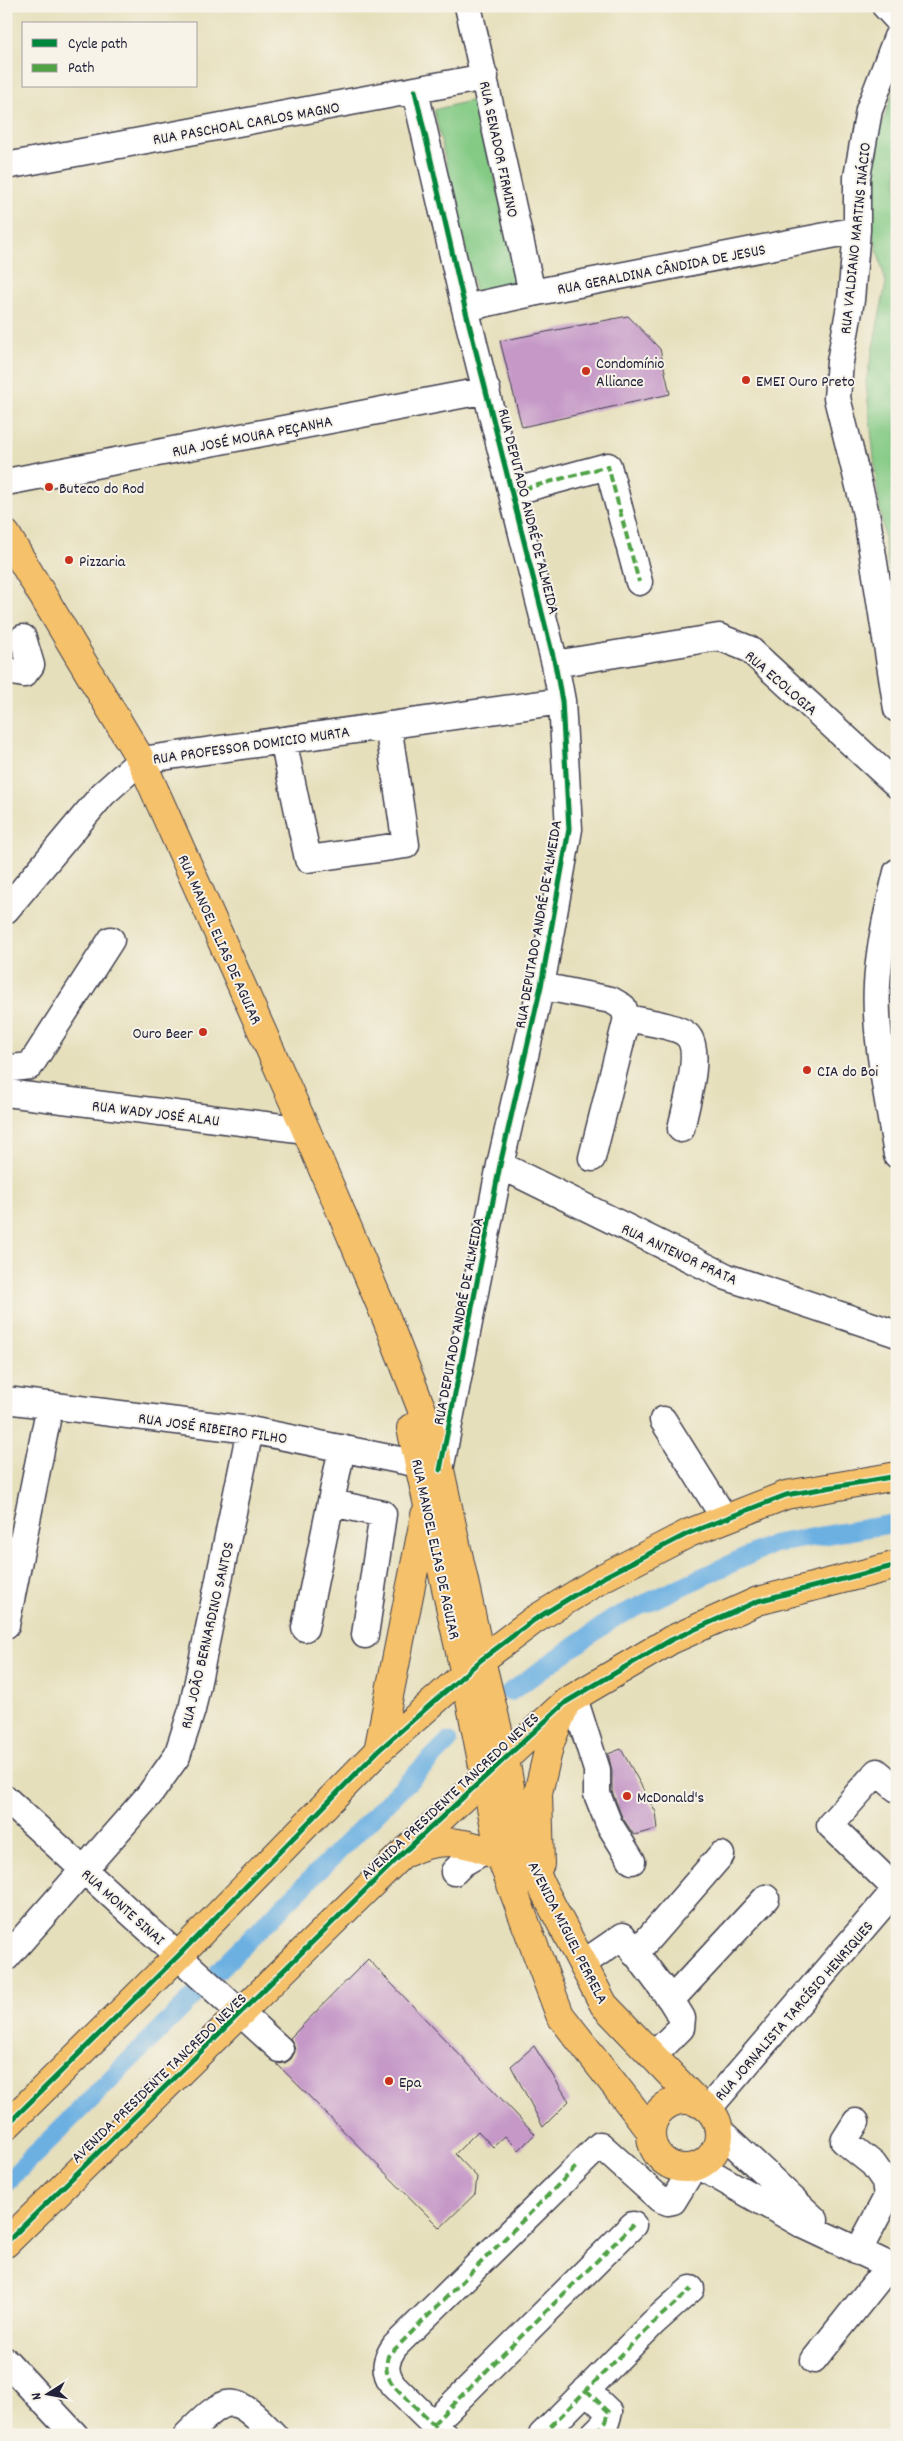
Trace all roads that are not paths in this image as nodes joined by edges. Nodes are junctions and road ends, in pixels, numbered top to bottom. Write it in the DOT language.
graph roads {
  1 [pos="468,6"];
  2 [pos="885,6"];
  3 [pos="897,19"];
  4 [pos="897,37"];
  5 [pos="485,77"];
  6 [pos="415,91"];
  7 [pos="6,166"];
  8 [pos="857,230"];
  9 [pos="532,293"];
  10 [pos="465,308"];
  11 [pos="487,390"];
  12 [pos="10,484"];
  13 [pos="512,492"];
  14 [pos="6,534"];
  15 [pos="17,564"];
  16 [pos="639,582"];
  17 [pos="23,638"];
  18 [pos="555,664"];
  19 [pos="6,672"];
  20 [pos="562,701"];
  21 [pos="897,709"];
  22 [pos="388,725"];
  23 [pos="283,740"];
  24 [pos="141,760"];
  25 [pos="897,786"];
  26 [pos="897,872"];
  27 [pos="6,910"];
  28 [pos="111,940"];
  29 [pos="541,986"];
  30 [pos="627,1018"];
  31 [pos="6,1066"];
  32 [pos="6,1093"];
  33 [pos="681,1129"];
  34 [pos="306,1130"];
  35 [pos="897,1155"];
  36 [pos="592,1158"];
  37 [pos="500,1165"];
  38 [pos="897,1334"];
  39 [pos="6,1400"];
  40 [pos="50,1405"];
  41 [pos="663,1420"];
  42 [pos="250,1430"];
  43 [pos="342,1448"];
  44 [pos="430,1467"];
  45 [pos="897,1476"];
  46 [pos="332,1503"];
  47 [pos="427,1503"];
  48 [pos="725,1519"];
  49 [pos="897,1565"];
  50 [pos="469,1606"];
  51 [pos="6,1625"];
  52 [pos="305,1628"];
  53 [pos="365,1635"];
  54 [pos="510,1638"];
  55 [pos="473,1667"];
  56 [pos="570,1700"];
  57 [pos="378,1751"];
  58 [pos="505,1759"];
  59 [pos="486,1778"];
  60 [pos="897,1789"];
  61 [pos="6,1799"];
  62 [pos="494,1854"];
  63 [pos="721,1855"];
  64 [pos="400,1856"];
  65 [pos="632,1861"];
  66 [pos="83,1870"];
  67 [pos="454,1872"];
  68 [pos="541,1885"];
  69 [pos="896,1888"];
  70 [pos="766,1898"];
  71 [pos="635,1954"];
  72 [pos="6,1958"];
  73 [pos="183,1959"];
  74 [pos="582,1964"];
  75 [pos="671,2000"];
  76 [pos="604,2005"];
  77 [pos="232,2006"];
  78 [pos="560,2014"];
  79 [pos="278,2047"];
  80 [pos="653,2056"];
  81 [pos="708,2113"];
  82 [pos="856,2122"];
  83 [pos="6,2126"];
  84 [pos="650,2130"];
  85 [pos="696,2167"];
  86 [pos="633,2225"];
  87 [pos="6,2243"];
  88 [pos="849,2248"];
  89 [pos="893,2268"];
  90 [pos="691,2288"];
  91 [pos="814,2360"];
  92 [pos="6,2361"];
  93 [pos="586,2390"];
  94 [pos="438,2429"];
  95 [pos="75,2435"];
  96 [pos="187,2435"];
  97 [pos="274,2435"];
  98 [pos="542,2435"];
  99 [pos="593,2435"];
  1 -- 5 [label="street, RUA SENADOR FIRMINO"];
  2 -- 3 [label="street"];
  4 -- 8 [label="street, RUA VALDIANO MARTINS INÁCIO"];
  5 -- 6 [label="street, RUA PASCHOAL CARLOS MAGNO"];
  5 -- 9 [label="street, RUA SENADOR FIRMINO"];
  6 -- 7 [label="street, RUA PASCHOAL CARLOS MAGNO"];
  6 -- 10 [label="street, RUA DEPUTADO ANDRÉ DE ALMEIDA"];
  8 -- 9 [label="street, RUA GERALDINA CÂNDIDA DE JESUS"];
  8 -- 21 [label="street, RUA VALDIANO MARTINS INÁCIO"];
  9 -- 10 [label="street, RUA GERALDINA CÂNDIDA DE JESUS"];
  10 -- 11 [label="street, RUA DEPUTADO ANDRÉ DE ALMEIDA"];
  11 -- 12 [label="street, RUA JOSÉ MOURA PEÇANHA"];
  11 -- 13 [label="street, RUA DEPUTADO ANDRÉ DE ALMEIDA"];
  13 -- 16 [label="street"];
  13 -- 18 [label="street, RUA DEPUTADO ANDRÉ DE ALMEIDA"];
  14 -- 15 [label="main road, RUA MANOEL ELIAS DE AGUIAR"];
  15 -- 24 [label="main road, RUA MANOEL ELIAS DE AGUIAR"];
  17 -- 19 [label="street"];
  18 -- 20 [label="street, RUA DEPUTADO ANDRÉ DE ALMEIDA"];
  18 -- 25 [label="street, RUA ECOLOGIA"];
  20 -- 22 [label="street, RUA PROFESSOR DOMICIO MURTA"];
  20 -- 29 [label="street, RUA DEPUTADO ANDRÉ DE ALMEIDA"];
  22 -- 23 [label="street, RUA PROFESSOR DOMICIO MURTA"];
  22 -- 23 [label="street"];
  23 -- 24 [label="street, RUA PROFESSOR DOMICIO MURTA"];
  24 -- 27 [label="street, RUA PROFESSOR DOMICIO MURTA"];
  24 -- 34 [label="main road, RUA MANOEL ELIAS DE AGUIAR"];
  26 -- 35 [label="street"];
  28 -- 31 [label="street"];
  29 -- 30 [label="street"];
  29 -- 37 [label="street, RUA DEPUTADO ANDRÉ DE ALMEIDA"];
  30 -- 33 [label="street"];
  30 -- 36 [label="street"];
  32 -- 34 [label="street, RUA WADY JOSÉ ALAU"];
  34 -- 44 [label="main road, RUA MANOEL ELIAS DE AGUIAR"];
  37 -- 38 [label="street, RUA ANTENOR PRATA"];
  37 -- 44 [label="street, RUA DEPUTADO ANDRÉ DE ALMEIDA"];
  39 -- 40 [label="street, RUA JOSÉ RIBEIRO FILHO"];
  40 -- 42 [label="street, RUA JOSÉ RIBEIRO FILHO"];
  40 -- 51 [label="street"];
  41 -- 48 [label="street"];
  42 -- 43 [label="street, RUA JOSÉ RIBEIRO FILHO"];
  42 -- 66 [label="street, RUA JOÃO BERNARDINO SANTOS"];
  43 -- 44 [label="street, RUA JOSÉ RIBEIRO FILHO"];
  43 -- 46 [label="street"];
  44 -- 47 [label="main road, RUA MANOEL ELIAS DE AGUIAR"];
  44 -- 50 [label="main road, RUA MANOEL ELIAS DE AGUIAR"];
  45 -- 48 [label="main road"];
  46 -- 52 [label="street"];
  46 -- 53 [label="street"];
  47 -- 55 [label="main road, RUA MANOEL ELIAS DE AGUIAR"];
  47 -- 57 [label="main road"];
  48 -- 54 [label="main road"];
  49 -- 56 [label="main road, AVENIDA PRESIDENTE TANCREDO NEVES"];
  50 -- 54 [label="main road"];
  50 -- 55 [label="main road, RUA MANOEL ELIAS DE AGUIAR"];
  54 -- 55 [label="main road"];
  55 -- 57 [label="main road"];
  55 -- 58 [label="main road, RUA MANOEL ELIAS DE AGUIAR"];
  55 -- 59 [label="main road, RUA MANOEL ELIAS DE AGUIAR"];
  56 -- 58 [label="main road, AVENIDA PRESIDENTE TANCREDO NEVES"];
  56 -- 65 [label="street"];
  56 -- 68 [label="main road"];
  57 -- 73 [label="main road"];
  58 -- 59 [label="main road, AVENIDA PRESIDENTE TANCREDO NEVES"];
  58 -- 68 [label="main road, AVENIDA MIGUEL PERRELA"];
  59 -- 62 [label="main road, AVENIDA MIGUEL PERRELA"];
  59 -- 64 [label="main road, AVENIDA PRESIDENTE TANCREDO NEVES"];
  60 -- 69 [label="street"];
  61 -- 66 [label="street, RUA MONTE SINAI"];
  62 -- 64 [label="main road"];
  62 -- 67 [label="street"];
  62 -- 78 [label="main road, AVENIDA MIGUEL PERRELA"];
  63 -- 71 [label="street"];
  64 -- 77 [label="main road, AVENIDA PRESIDENTE TANCREDO NEVES"];
  66 -- 72 [label="street, RUA JOÃO BERNARDINO SANTOS"];
  66 -- 73 [label="street, RUA MONTE SINAI"];
  68 -- 74 [label="main road, AVENIDA MIGUEL PERRELA"];
  69 -- 81 [label="street, RUA JORNALISTA TARCÍSIO HENRIQUES"];
  70 -- 75 [label="street"];
  71 -- 74 [label="street"];
  71 -- 75 [label="street"];
  73 -- 77 [label="street, RUA MONTE SINAI"];
  73 -- 83 [label="main road"];
  74 -- 76 [label="main road, AVENIDA MIGUEL PERRELA"];
  75 -- 80 [label="street"];
  76 -- 78 [label="main road"];
  76 -- 80 [label="main road, AVENIDA MIGUEL PERRELA"];
  77 -- 79 [label="street, RUA MONTE SINAI"];
  77 -- 87 [label="main road, AVENIDA PRESIDENTE TANCREDO NEVES"];
  78 -- 84 [label="main road, AVENIDA MIGUEL PERRELA"];
  80 -- 81 [label="main road, AVENIDA MIGUEL PERRELA"];
  81 -- 84 [label="main road"];
  81 -- 85 [label="main road"];
  81 -- 88 [label="street, AVENIDA MIGUEL PERRELA"];
  82 -- 88 [label="street"];
  84 -- 85 [label="main road"];
  85 -- 88 [label="street, AVENIDA MIGUEL PERRELA"];
  85 -- 94 [label="street"];
  86 -- 94 [label="street"];
  88 -- 89 [label="street, AVENIDA MIGUEL PERRELA"];
  89 -- 91 [label="street"];
  90 -- 93 [label="street"];
  92 -- 95 [label="street"];
  93 -- 98 [label="street"];
  93 -- 99 [label="street"];
  96 -- 97 [label="street"];
}
